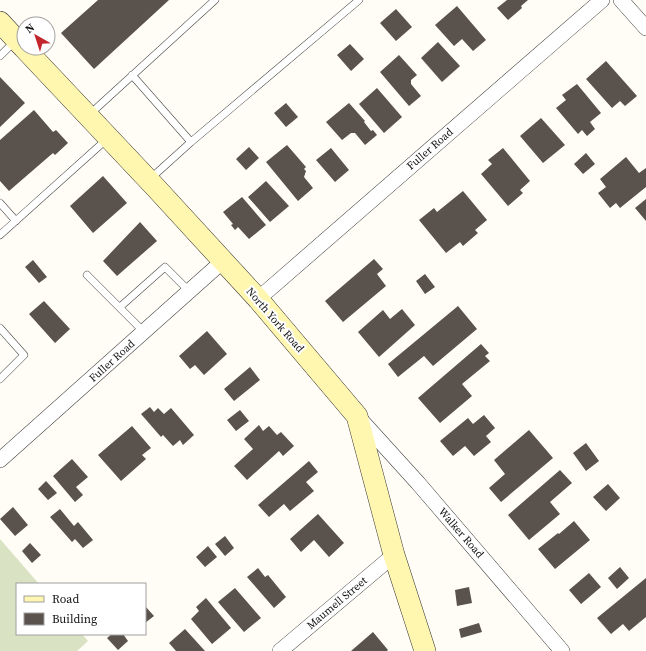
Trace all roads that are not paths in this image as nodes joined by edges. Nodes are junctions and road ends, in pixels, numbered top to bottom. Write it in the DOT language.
graph roads {
  1 [pos="215,0"];
  2 [pos="359,0"];
  3 [pos="602,0"];
  4 [pos="622,0"];
  5 [pos="0,22"];
  6 [pos="646,28"];
  7 [pos="16,39"];
  8 [pos="16,48"];
  9 [pos="0,56"];
  10 [pos="32,56"];
  11 [pos="132,75"];
  12 [pos="88,116"];
  13 [pos="109,138"];
  14 [pos="191,142"];
  15 [pos="149,180"];
  16 [pos="0,202"];
  17 [pos="16,221"];
  18 [pos="0,235"];
  19 [pos="223,262"];
  20 [pos="87,275"];
  21 [pos="190,292"];
  22 [pos="258,299"];
  23 [pos="120,307"];
  24 [pos="0,328"];
  25 [pos="144,332"];
  26 [pos="0,379"];
  27 [pos="357,416"];
  28 [pos="0,460"];
  29 [pos="394,555"];
  30 [pos="280,651"];
  31 [pos="425,651"];
  32 [pos="562,651"];
  1 -- 11 [label="lane"];
  2 -- 14 [label="lane"];
  3 -- 22 [label="street, Fuller Road"];
  4 -- 6 [label="street"];
  5 -- 7 [label="main road, North York Road"];
  8 -- 9 [label="lane"];
  10 -- 12 [label="main road, North York Road"];
  11 -- 12 [label="lane"];
  11 -- 14 [label="lane"];
  12 -- 13 [label="main road, North York Road"];
  13 -- 15 [label="main road, North York Road"];
  13 -- 17 [label="lane"];
  14 -- 15 [label="lane"];
  15 -- 19 [label="main road, North York Road"];
  16 -- 17 [label="lane"];
  17 -- 18 [label="lane"];
  19 -- 21 [label="street, Fuller Road"];
  19 -- 22 [label="main road, North York Road"];
  20 -- 23 [label="lane"];
  21 -- 23 [label="lane"];
  21 -- 25 [label="street, Fuller Road"];
  22 -- 27 [label="main road, North York Road"];
  23 -- 25 [label="lane"];
  24 -- 26 [label="lane"];
  25 -- 28 [label="street, Fuller Road"];
  27 -- 29 [label="main road, North York Road"];
  27 -- 32 [label="street, Walker Road"];
  29 -- 30 [label="street, Maumell Street"];
  29 -- 31 [label="main road, North York Road"];
}
